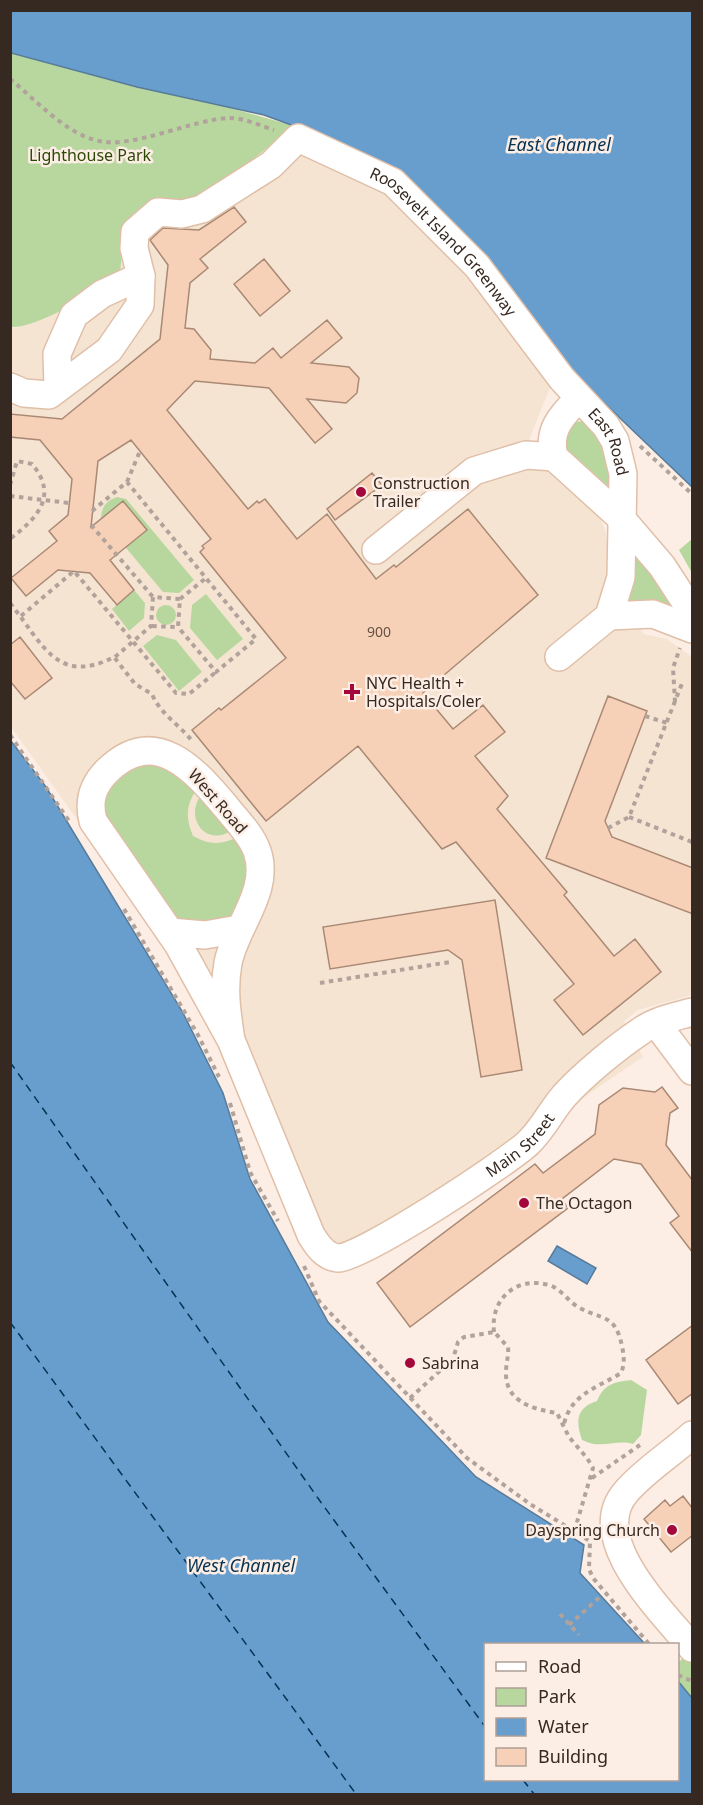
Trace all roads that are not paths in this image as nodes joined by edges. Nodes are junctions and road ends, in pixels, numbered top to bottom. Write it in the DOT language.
graph roads {
  1 [pos="141,276"];
  2 [pos="10,387"];
  3 [pos="58,387"];
  4 [pos="570,389"];
  5 [pos="554,457"];
  6 [pos="620,516"];
  7 [pos="376,550"];
  8 [pos="693,612"];
  9 [pos="609,616"];
  10 [pos="687,636"];
  11 [pos="560,657"];
  12 [pos="239,929"];
  13 [pos="170,932"];
  14 [pos="693,1012"];
  15 [pos="656,1023"];
  16 [pos="231,1040"];
  17 [pos="693,1071"];
  18 [pos="331,1257"];
  19 [pos="691,1442"];
  20 [pos="689,1643"];
  1 -- 3 [label="street"];
  1 -- 3 [label="street"];
  1 -- 4 [label="street, Roosevelt Island Greenway"];
  2 -- 3 [label="street"];
  4 -- 5 [label="street"];
  4 -- 6 [label="street, East Road"];
  5 -- 6 [label="street, East Road"];
  5 -- 7 [label="street"];
  6 -- 8 [label="street, East Road"];
  6 -- 9 [label="street"];
  9 -- 10 [label="street"];
  9 -- 11 [label="street"];
  12 -- 13 [label="street"];
  12 -- 13 [label="street, West Road"];
  12 -- 16 [label="street, West Road"];
  13 -- 16 [label="street, West Road"];
  14 -- 15 [label="street, Main Street"];
  15 -- 17 [label="street"];
  15 -- 18 [label="street, Main Street"];
  16 -- 18 [label="street, West Road"];
  19 -- 20 [label="street"];
}
